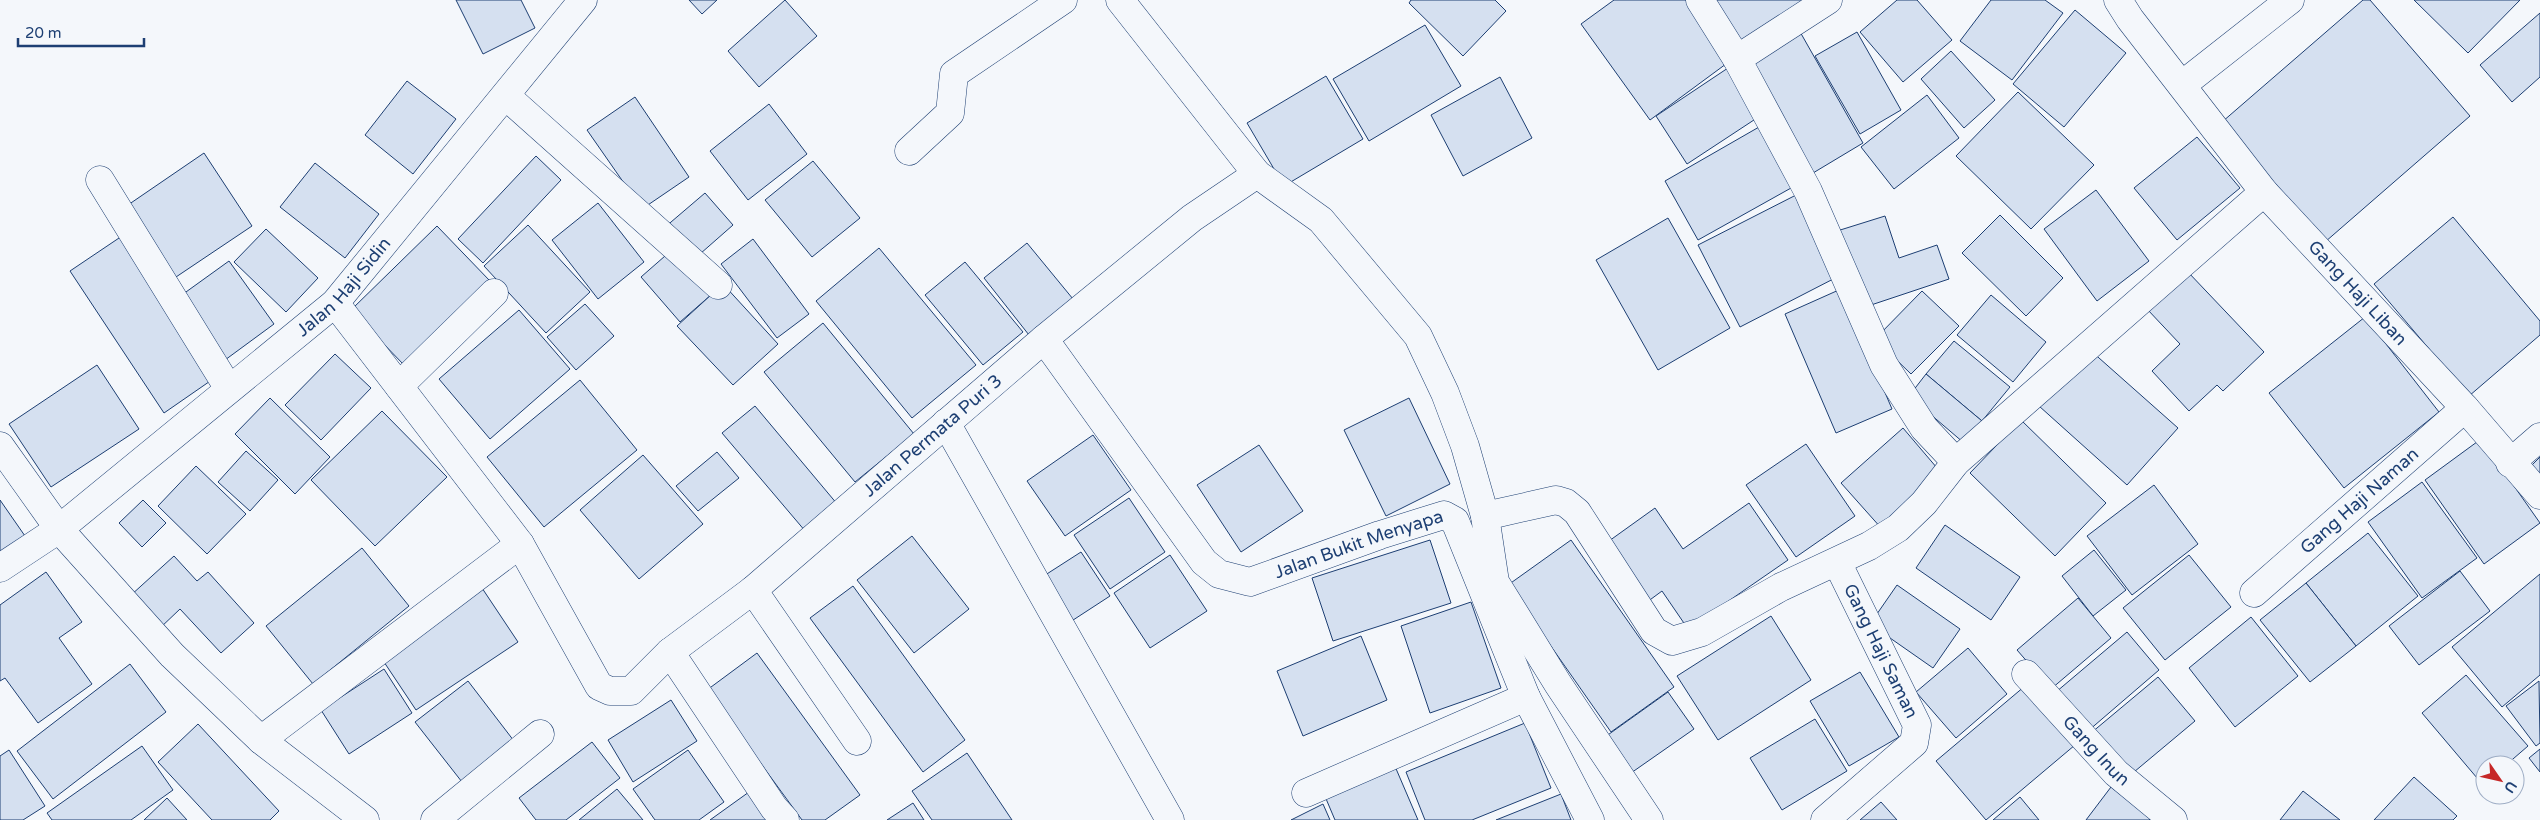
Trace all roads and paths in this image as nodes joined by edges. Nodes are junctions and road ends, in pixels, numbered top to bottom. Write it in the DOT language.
graph roads {
  1 [pos="583,0"];
  2 [pos="1063,0"];
  3 [pos="1120,0"];
  4 [pos="1700,0"];
  5 [pos="1828,0"];
  6 [pos="2118,0"];
  7 [pos="2290,0"];
  8 [pos="1737,59"];
  9 [pos="2182,85"];
  10 [pos="506,96"];
  11 [pos="909,151"];
  12 [pos="1257,174"];
  13 [pos="100,180"];
  14 [pos="2264,192"];
  15 [pos="718,285"];
  16 [pos="494,293"];
  17 [pos="335,303"];
  18 [pos="1044,339"];
  19 [pos="399,386"];
  20 [pos="229,388"];
  21 [pos="2464,408"];
  22 [pos="946,422"];
  23 [pos="2540,437"];
  24 [pos="0,446"];
  25 [pos="1956,462"];
  26 [pos="2510,462"];
  27 [pos="2540,495"];
  28 [pos="1485,516"];
  29 [pos="59,529"];
  30 [pos="520,544"];
  31 [pos="1838,562"];
  32 [pos="0,568"];
  33 [pos="753,590"];
  34 [pos="2254,593"];
  35 [pos="670,652"];
  36 [pos="2026,674"];
  37 [pos="1526,697"];
  38 [pos="540,734"];
  39 [pos="261,740"];
  40 [pos="857,741"];
  41 [pos="1306,792"];
  42 [pos="354,817"];
  43 [pos="435,820"];
  44 [pos="785,820"];
  45 [pos="1170,820"];
  46 [pos="1590,820"];
  47 [pos="1649,820"];
  48 [pos="1826,820"];
  49 [pos="2173,820"];
  1 -- 10 [label="street, Jalan Haji Sidin"];
  2 -- 11 [label="street"];
  3 -- 12 [label="street"];
  4 -- 8 [label="street"];
  5 -- 8 [label="street"];
  6 -- 9 [label="street, Gang Haji Liban"];
  7 -- 9 [label="street"];
  8 -- 25 [label="street"];
  9 -- 14 [label="street, Gang Haji Liban"];
  10 -- 15 [label="street"];
  10 -- 17 [label="street, Jalan Haji Sidin"];
  12 -- 18 [label="street, Jalan Permata Puri 3"];
  12 -- 28 [label="street"];
  13 -- 20 [label="street"];
  14 -- 21 [label="street, Gang Haji Liban"];
  14 -- 25 [label="street"];
  16 -- 19 [label="street"];
  17 -- 19 [label="street"];
  17 -- 20 [label="street, Jalan Haji Sidin"];
  18 -- 22 [label="street, Jalan Permata Puri 3"];
  18 -- 37 [label="street, Jalan Bukit Menyapa"];
  19 -- 30 [label="street"];
  20 -- 29 [label="street, Jalan Haji Sidin"];
  21 -- 26 [label="street, Gang Haji Liban"];
  21 -- 34 [label="street, Gang Haji Naman"];
  22 -- 33 [label="street, Jalan Permata Puri 3"];
  22 -- 45 [label="street"];
  23 -- 26 [label="street"];
  24 -- 29 [label="street"];
  25 -- 31 [label="street"];
  26 -- 27 [label="street, Gang Haji Liban"];
  28 -- 31 [label="street"];
  28 -- 47 [label="street"];
  29 -- 32 [label="street, Jalan Haji Sidin"];
  29 -- 39 [label="street"];
  30 -- 35 [label="street, Jalan Permata Puri 3"];
  30 -- 39 [label="street"];
  31 -- 48 [label="street, Gang Haji Saman"];
  33 -- 35 [label="street, Jalan Permata Puri 3"];
  33 -- 40 [label="street"];
  35 -- 44 [label="street"];
  36 -- 49 [label="street, Gang Inun"];
  37 -- 41 [label="street"];
  37 -- 46 [label="street, Jalan Bukit Menyapa"];
  38 -- 43 [label="street"];
  39 -- 42 [label="street"];
}
